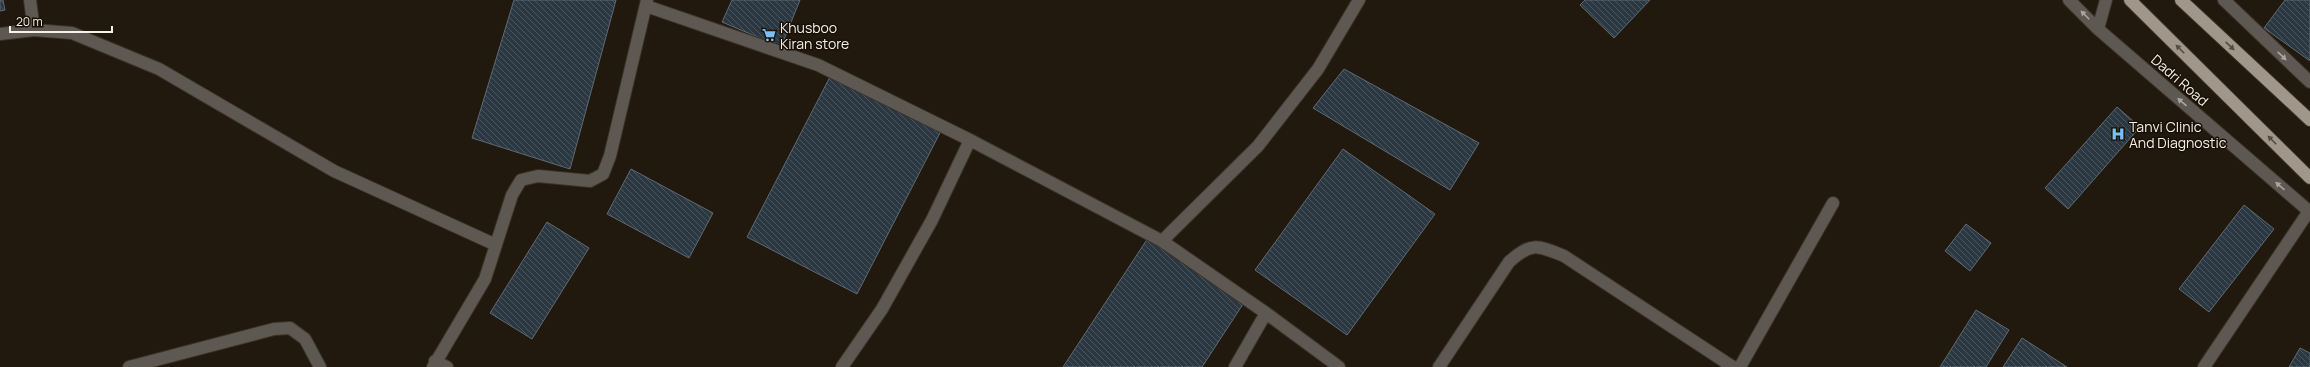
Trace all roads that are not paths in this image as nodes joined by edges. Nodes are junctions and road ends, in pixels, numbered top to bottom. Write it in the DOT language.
graph roads {
  1 [pos="30,0"];
  2 [pos="1359,0"];
  3 [pos="2069,0"];
  4 [pos="2106,0"];
  5 [pos="2130,0"];
  6 [pos="2182,0"];
  7 [pos="2224,0"];
  8 [pos="646,3"];
  9 [pos="2098,29"];
  10 [pos="34,30"];
  11 [pos="0,34"];
  12 [pos="2310,82"];
  13 [pos="2310,120"];
  14 [pos="970,140"];
  15 [pos="2310,178"];
  16 [pos="1833,203"];
  17 [pos="2310,212"];
  18 [pos="1162,241"];
  19 [pos="496,244"];
  20 [pos="1266,312"];
  21 [pos="434,364"];
  22 [pos="129,367"];
  23 [pos="320,367"];
  24 [pos="447,367"];
  25 [pos="842,367"];
  26 [pos="1235,367"];
  27 [pos="1339,367"];
  28 [pos="1439,367"];
  29 [pos="1733,367"];
  30 [pos="1740,367"];
  31 [pos="2204,367"];
  1 -- 10 [label="street"];
  2 -- 18 [label="street"];
  9 -- 3 [label="street, Dadri Road, one-way"];
  4 -- 9 [label="street"];
  15 -- 5 [label="main road, one-way"];
  6 -- 13 [label="main road, one-way"];
  7 -- 12 [label="street, one-way"];
  8 -- 14 [label="street"];
  8 -- 19 [label="street"];
  17 -- 9 [label="street, Dadri Road, one-way"];
  10 -- 11 [label="street"];
  10 -- 19 [label="street"];
  14 -- 18 [label="street"];
  14 -- 25 [label="street"];
  16 -- 30 [label="street"];
  17 -- 31 [label="street"];
  18 -- 20 [label="street"];
  19 -- 21 [label="street"];
  20 -- 26 [label="street"];
  20 -- 27 [label="street"];
  21 -- 24 [label="street"];
  22 -- 23 [label="street"];
  28 -- 29 [label="street"];
}
